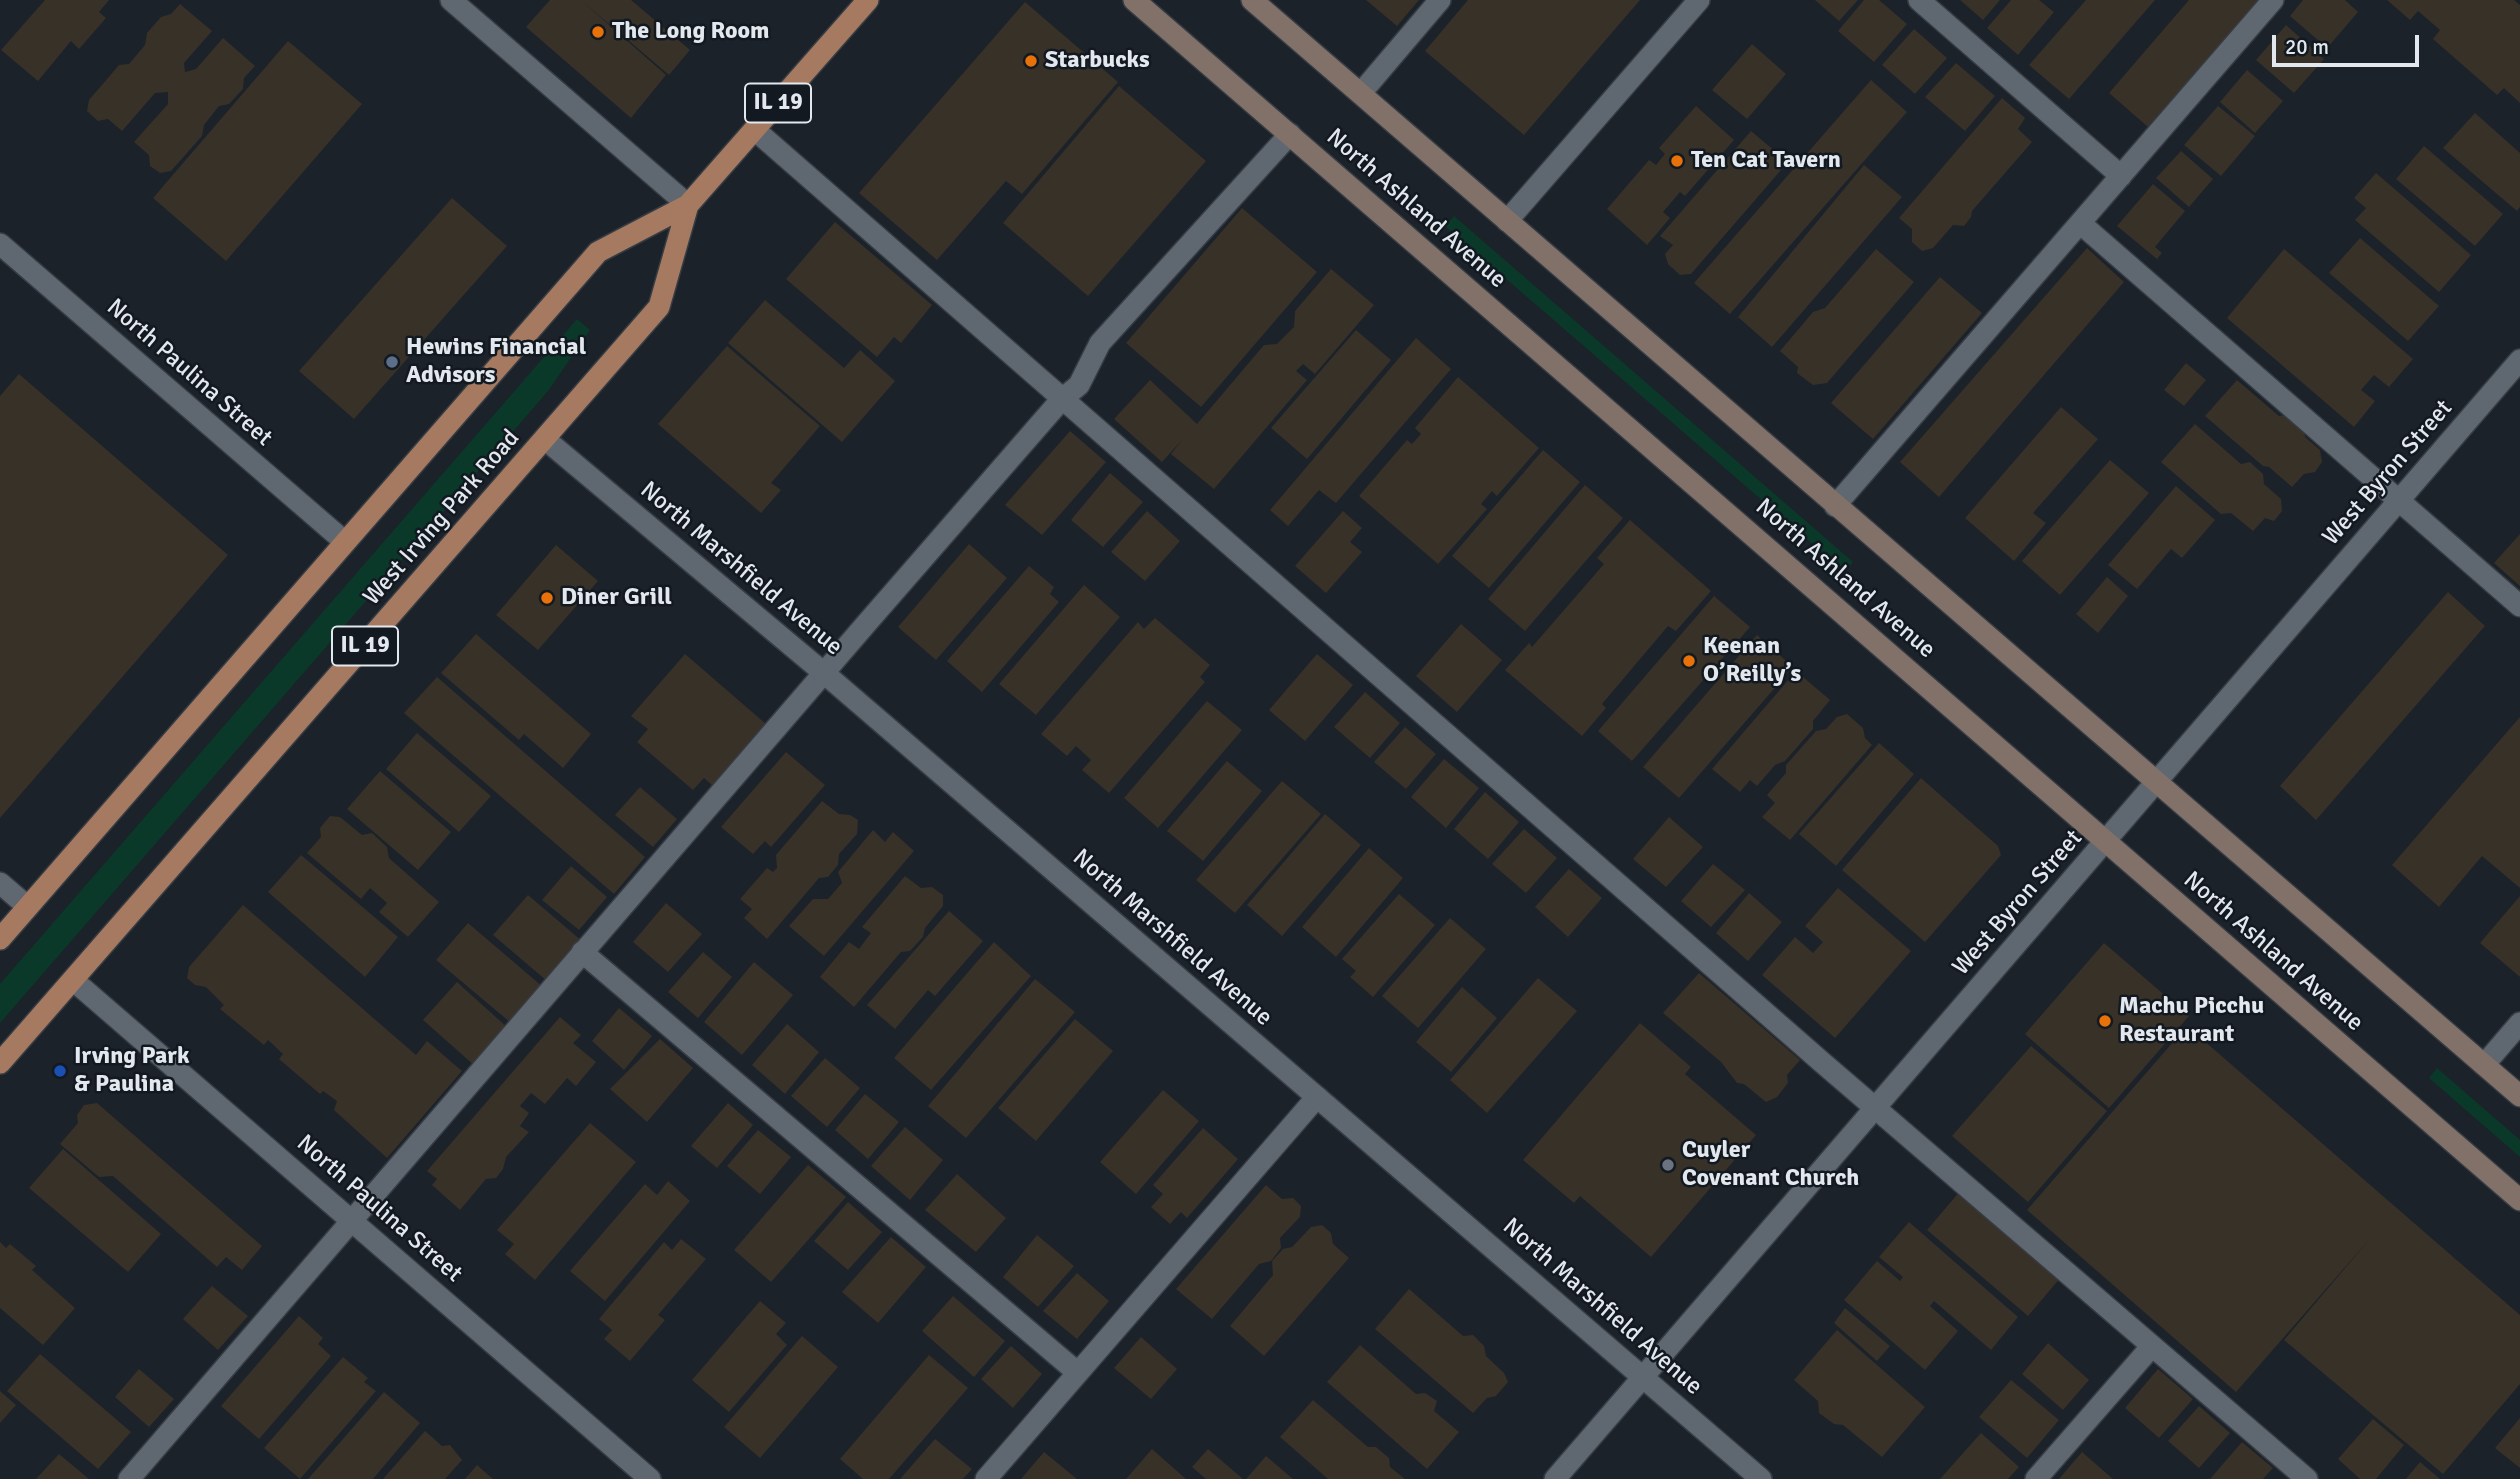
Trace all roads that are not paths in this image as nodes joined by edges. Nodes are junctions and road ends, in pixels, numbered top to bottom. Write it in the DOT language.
graph roads {
  1 [pos="451,0"];
  2 [pos="867,0"];
  3 [pos="1135,0"];
  4 [pos="1252,0"];
  5 [pos="1440,0"];
  6 [pos="1699,0"];
  7 [pos="1919,0"];
  8 [pos="2273,0"];
  9 [pos="1361,93"];
  10 [pos="755,130"];
  11 [pos="1290,134"];
  12 [pos="2121,176"];
  13 [pos="688,205"];
  14 [pos="1507,221"];
  15 [pos="2080,223"];
  16 [pos="0,244"];
  17 [pos="2520,360"];
  18 [pos="1061,400"];
  19 [pos="546,440"];
  20 [pos="2399,501"];
  21 [pos="1835,506"];
  22 [pos="345,542"];
  23 [pos="2520,606"];
  24 [pos="824,673"];
  25 [pos="2158,782"];
  26 [pos="2105,842"];
  27 [pos="0,883"];
  28 [pos="27,907"];
  29 [pos="0,939"];
  30 [pos="582,952"];
  31 [pos="73,979"];
  32 [pos="2520,1023"];
  33 [pos="0,1063"];
  34 [pos="2484,1065"];
  35 [pos="1317,1097"];
  36 [pos="2520,1097"];
  37 [pos="1875,1108"];
  38 [pos="2520,1200"];
  39 [pos="352,1219"];
  40 [pos="2152,1346"];
  41 [pos="1078,1373"];
  42 [pos="1643,1376"];
  43 [pos="129,1479"];
  44 [pos="650,1479"];
  45 [pos="986,1479"];
  46 [pos="1555,1479"];
  47 [pos="1761,1479"];
  48 [pos="2036,1479"];
  49 [pos="2307,1479"];
  1 -- 13 [label="street"];
  2 -- 10 [label="main road, West Irving Park Road / IL 19"];
  3 -- 11 [label="main road, North Ashland Avenue"];
  4 -- 9 [label="main road, North Ashland Avenue"];
  5 -- 9 [label="street"];
  6 -- 14 [label="street"];
  7 -- 12 [label="street"];
  8 -- 12 [label="street"];
  9 -- 14 [label="main road, North Ashland Avenue"];
  10 -- 13 [label="main road, West Irving Park Road / IL 19"];
  10 -- 18 [label="street"];
  11 -- 18 [label="street"];
  11 -- 26 [label="main road, North Ashland Avenue"];
  12 -- 15 [label="street"];
  13 -- 19 [label="main road, West Irving Park Road / IL 19"];
  13 -- 22 [label="main road, West Irving Park Road / IL 19"];
  14 -- 21 [label="main road, North Ashland Avenue"];
  15 -- 20 [label="street"];
  15 -- 21 [label="street"];
  16 -- 22 [label="street, North Paulina Street"];
  17 -- 20 [label="street, West Byron Street"];
  18 -- 24 [label="street"];
  18 -- 37 [label="street"];
  19 -- 24 [label="street, North Marshfield Avenue"];
  19 -- 31 [label="main road, West Irving Park Road / IL 19"];
  20 -- 23 [label="street"];
  20 -- 25 [label="street, West Byron Street"];
  21 -- 25 [label="main road, North Ashland Avenue"];
  22 -- 28 [label="main road, West Irving Park Road / IL 19"];
  24 -- 30 [label="street"];
  24 -- 35 [label="street, North Marshfield Avenue"];
  25 -- 26 [label="street, West Byron Street"];
  25 -- 34 [label="main road, North Ashland Avenue"];
  26 -- 37 [label="street, West Byron Street"];
  26 -- 38 [label="main road, North Ashland Avenue"];
  27 -- 28 [label="street"];
  28 -- 29 [label="main road, West Irving Park Road / IL 19"];
  30 -- 39 [label="street"];
  30 -- 41 [label="street"];
  31 -- 33 [label="main road, West Irving Park Road / IL 19"];
  31 -- 39 [label="street, North Paulina Street"];
  32 -- 34 [label="street"];
  34 -- 36 [label="main road, North Ashland Avenue"];
  35 -- 41 [label="street"];
  35 -- 42 [label="street, North Marshfield Avenue"];
  37 -- 40 [label="street"];
  37 -- 42 [label="street, West Byron Street"];
  39 -- 43 [label="street"];
  39 -- 44 [label="street, North Paulina Street"];
  40 -- 48 [label="street"];
  40 -- 49 [label="street"];
  41 -- 45 [label="street"];
  42 -- 46 [label="street, West Byron Street"];
  42 -- 47 [label="street, North Marshfield Avenue"];
}
